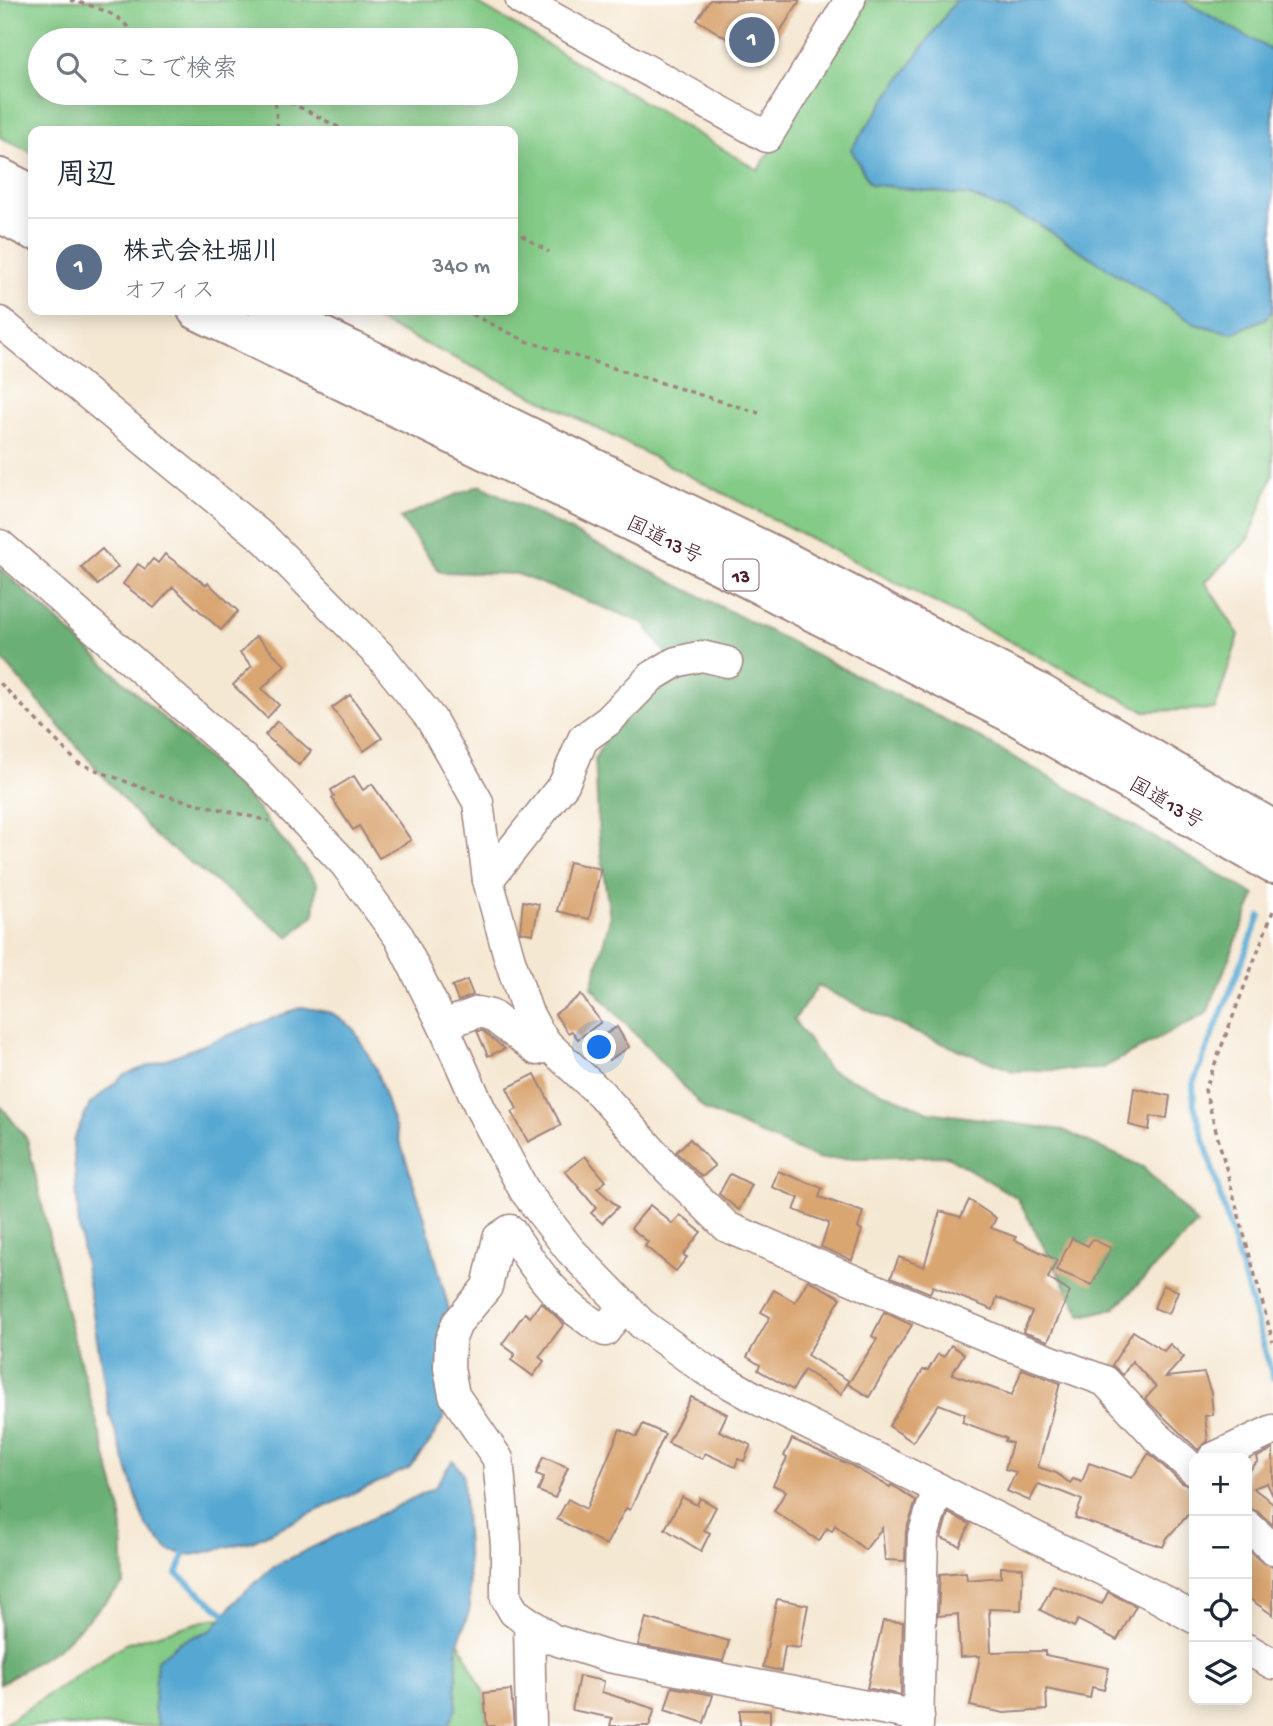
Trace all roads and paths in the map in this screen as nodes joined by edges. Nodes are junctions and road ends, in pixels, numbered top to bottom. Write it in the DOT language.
graph roads {
  1 [pos="70,0"];
  2 [pos="522,0"];
  3 [pos="850,0"];
  4 [pos="126,28"];
  5 [pos="275,105"];
  6 [pos="296,105"];
  7 [pos="277,126"];
  8 [pos="336,126"];
  9 [pos="0,178"];
  10 [pos="28,192"];
  11 [pos="0,213"];
  12 [pos="28,227"];
  13 [pos="518,233"];
  14 [pos="549,252"];
  15 [pos="207,315"];
  16 [pos="278,315"];
  17 [pos="473,315"];
  18 [pos="0,322"];
  19 [pos="760,413"];
  20 [pos="0,545"];
  21 [pos="727,662"];
  22 [pos="0,683"];
  23 [pos="309,828"];
  24 [pos="1273,830"];
  25 [pos="1273,864"];
  26 [pos="488,880"];
  27 [pos="1273,911"];
  28 [pos="443,1024"];
  29 [pos="548,1045"];
  30 [pos="624,1304"];
  31 [pos="1273,1342"];
  32 [pos="1273,1430"];
  33 [pos="1224,1453"];
  34 [pos="1189,1466"];
  35 [pos="939,1488"];
  36 [pos="1252,1530"];
  37 [pos="1273,1549"];
  38 [pos="1189,1615"];
  39 [pos="529,1623"];
  40 [pos="1252,1652"];
  41 [pos="1273,1664"];
  42 [pos="918,1721"];
  43 [pos="531,1726"];
  1 -- 4 [label="path"];
  2 -- 3 [label="street"];
  5 -- 7 [label="path"];
  6 -- 8 [label="path"];
  9 -- 10 [label="highway"];
  11 -- 12 [label="highway"];
  13 -- 14 [label="path"];
  15 -- 25 [label="highway, 国道13号 / 13"];
  16 -- 24 [label="highway, 国道13号 / 13"];
  17 -- 19 [label="path"];
  18 -- 26 [label="street"];
  20 -- 23 [label="street"];
  21 -- 26 [label="street"];
  22 -- 23 [label="path"];
  23 -- 28 [label="street"];
  26 -- 29 [label="street"];
  27 -- 31 [label="path"];
  28 -- 29 [label="street"];
  28 -- 30 [label="street"];
  29 -- 34 [label="street"];
  30 -- 35 [label="street"];
  30 -- 39 [label="street"];
  32 -- 33 [label="street"];
  35 -- 38 [label="street"];
  35 -- 42 [label="street"];
  36 -- 37 [label="street"];
  39 -- 42 [label="street"];
  39 -- 43 [label="street"];
  40 -- 41 [label="street"];
}
